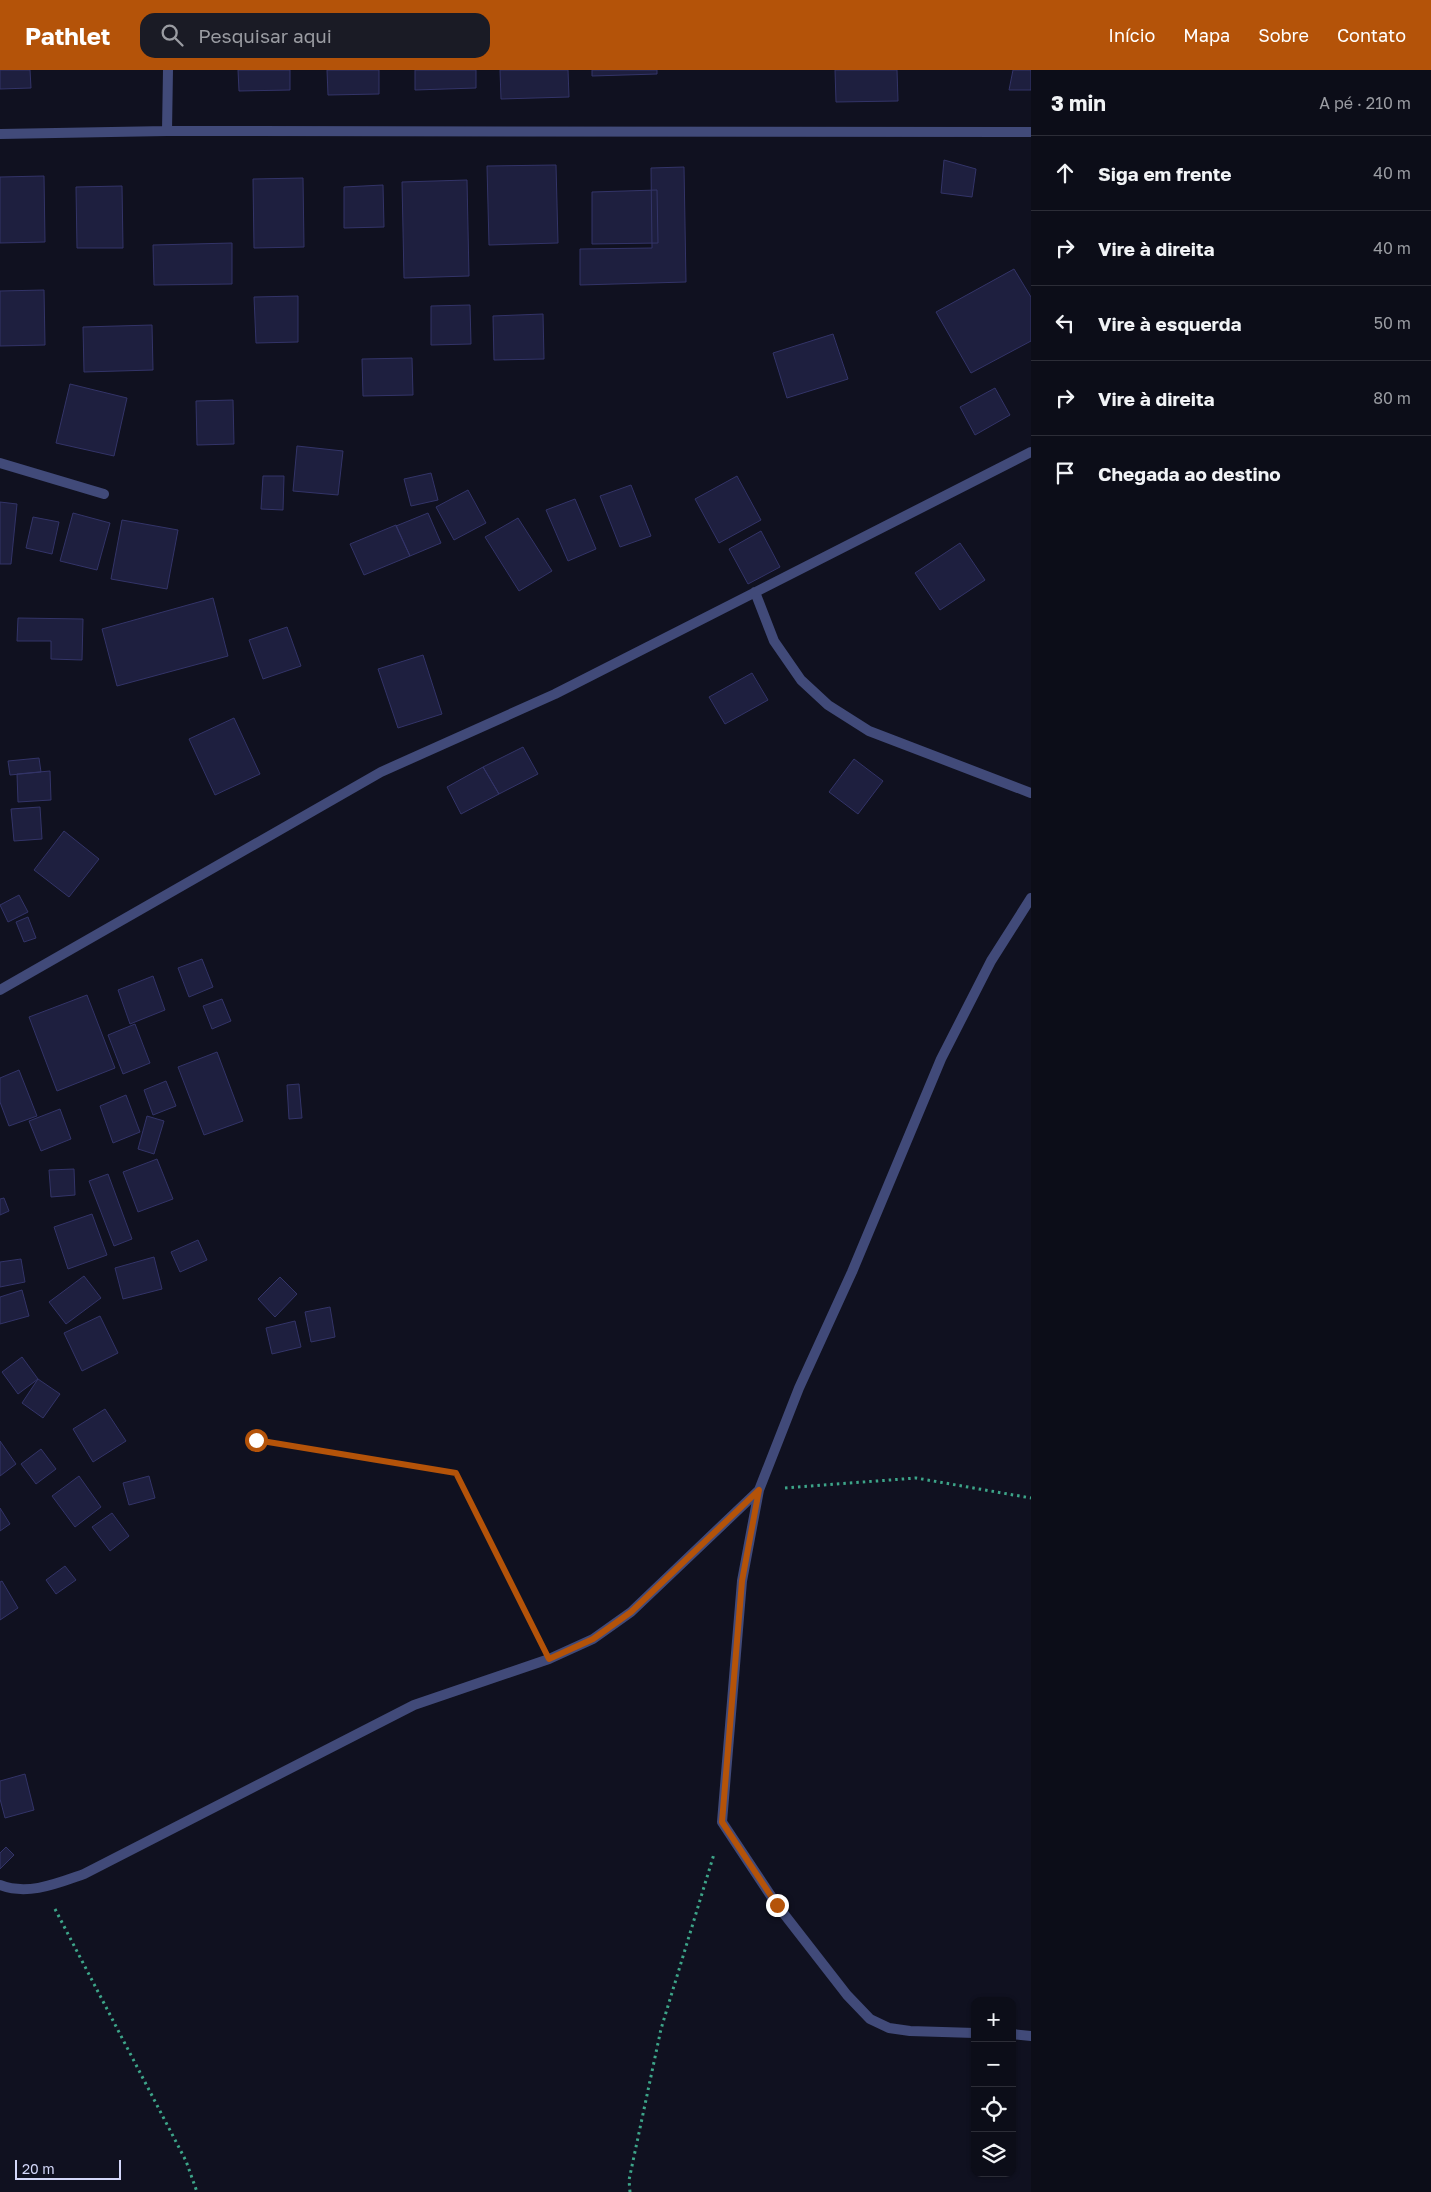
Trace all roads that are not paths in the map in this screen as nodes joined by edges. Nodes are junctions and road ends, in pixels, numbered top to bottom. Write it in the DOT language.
graph roads {
  1 [pos="168,70"];
  2 [pos="167,131"];
  3 [pos="1031,132"];
  4 [pos="0,134"];
  5 [pos="1031,452"];
  6 [pos="0,463"];
  7 [pos="104,494"];
  8 [pos="755,592"];
  9 [pos="1031,793"];
  10 [pos="1031,898"];
  11 [pos="0,990"];
  12 [pos="759,1490"];
  13 [pos="0,1884"];
  14 [pos="971,2033"];
  15 [pos="1016,2034"];
  16 [pos="1031,2036"];
  1 -- 2 [label="street"];
  2 -- 3 [label="street"];
  2 -- 4 [label="street"];
  5 -- 8 [label="street"];
  6 -- 7 [label="street"];
  8 -- 9 [label="street"];
  8 -- 11 [label="street"];
  10 -- 12 [label="street"];
  12 -- 13 [label="street"];
  12 -- 14 [label="street"];
  15 -- 16 [label="street"];
}
